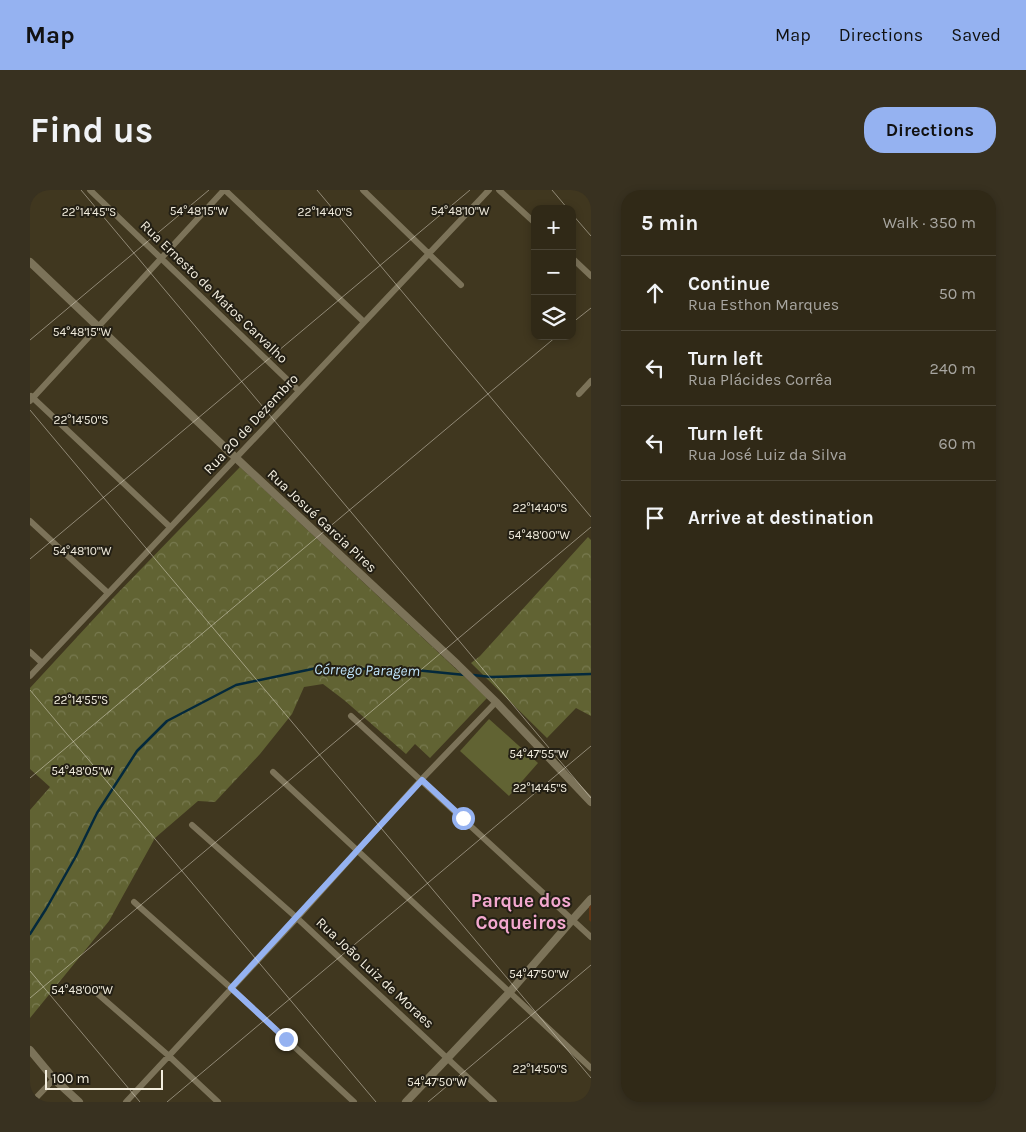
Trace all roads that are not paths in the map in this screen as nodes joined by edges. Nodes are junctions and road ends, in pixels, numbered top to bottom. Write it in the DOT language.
graph roads {
  1 [pos="90,190"];
  2 [pos="225,190"];
  3 [pos="363,190"];
  4 [pos="489,190"];
  5 [pos="499,190"];
  6 [pos="531,219"];
  7 [pos="429,253"];
  8 [pos="161,259"];
  9 [pos="30,262"];
  10 [pos="576,262"];
  11 [pos="591,276"];
  12 [pos="461,285"];
  13 [pos="364,322"];
  14 [pos="98,327"];
  15 [pos="591,381"];
  16 [pos="299,391"];
  17 [pos="579,394"];
  18 [pos="31,398"];
  19 [pos="236,458"];
  20 [pos="30,521"];
  21 [pos="170,527"];
  22 [pos="108,594"];
  23 [pos="30,652"];
  24 [pos="42,663"];
  25 [pos="30,676"];
  26 [pos="496,702"];
  27 [pos="351,716"];
  28 [pos="273,772"];
  29 [pos="422,780"];
  30 [pos="591,802"];
  31 [pos="192,825"];
  32 [pos="357,850"];
  33 [pos="591,899"];
  34 [pos="134,902"];
  35 [pos="297,918"];
  36 [pos="572,919"];
  37 [pos="591,937"];
  38 [pos="92,988"];
  39 [pos="231,988"];
  40 [pos="509,993"];
  41 [pos="30,1050"];
  42 [pos="169,1056"];
  43 [pos="447,1058"];
  44 [pos="591,1068"];
  45 [pos="54,1079"];
  46 [pos="32,1102"];
  47 [pos="79,1102"];
  48 [pos="126,1102"];
  49 [pos="218,1102"];
  50 [pos="354,1102"];
  51 [pos="406,1102"];
  52 [pos="494,1102"];
  1 -- 8 [label="street, Rua Ernesto de Matos Carvalho"];
  2 -- 8 [label="street"];
  2 -- 13 [label="street"];
  3 -- 7 [label="street"];
  4 -- 7 [label="street, Rua 20 de Dezembro"];
  5 -- 6 [label="street"];
  7 -- 12 [label="street"];
  7 -- 13 [label="street, Rua 20 de Dezembro"];
  8 -- 14 [label="street"];
  8 -- 16 [label="street, Rua Ernesto de Matos Carvalho"];
  9 -- 14 [label="street, Rua Josué Garcia Pires"];
  10 -- 11 [label="street"];
  13 -- 16 [label="street, Rua 20 de Dezembro"];
  14 -- 18 [label="street"];
  14 -- 19 [label="street, Rua Josué Garcia Pires"];
  15 -- 17 [label="street"];
  16 -- 19 [label="street, Rua 20 de Dezembro"];
  18 -- 21 [label="street"];
  19 -- 21 [label="street, Rua 20 de Dezembro"];
  19 -- 26 [label="street, Rua Josué Garcia Pires"];
  20 -- 22 [label="street"];
  21 -- 22 [label="street, Rua 20 de Dezembro"];
  22 -- 24 [label="street, Rua 20 de Dezembro"];
  23 -- 24 [label="street"];
  24 -- 25 [label="street, Rua 20 de Dezembro"];
  26 -- 29 [label="street"];
  26 -- 30 [label="street, Rua Josué Garcia Pires"];
  27 -- 29 [label="street"];
  28 -- 32 [label="street"];
  29 -- 32 [label="street"];
  29 -- 36 [label="street"];
  31 -- 35 [label="street, Rua João Luiz de Moraes"];
  32 -- 35 [label="street"];
  32 -- 40 [label="street"];
  33 -- 36 [label="street"];
  34 -- 39 [label="street"];
  35 -- 39 [label="street"];
  35 -- 43 [label="street, Rua João Luiz de Moraes"];
  36 -- 37 [label="street"];
  36 -- 40 [label="street"];
  38 -- 42 [label="street"];
  39 -- 42 [label="street"];
  39 -- 50 [label="street"];
  40 -- 43 [label="street"];
  40 -- 44 [label="street"];
  41 -- 45 [label="street"];
  42 -- 48 [label="street"];
  42 -- 49 [label="street"];
  43 -- 51 [label="street"];
  43 -- 52 [label="street, Rua João Luiz de Moraes"];
  45 -- 46 [label="street"];
  45 -- 47 [label="street"];
}
